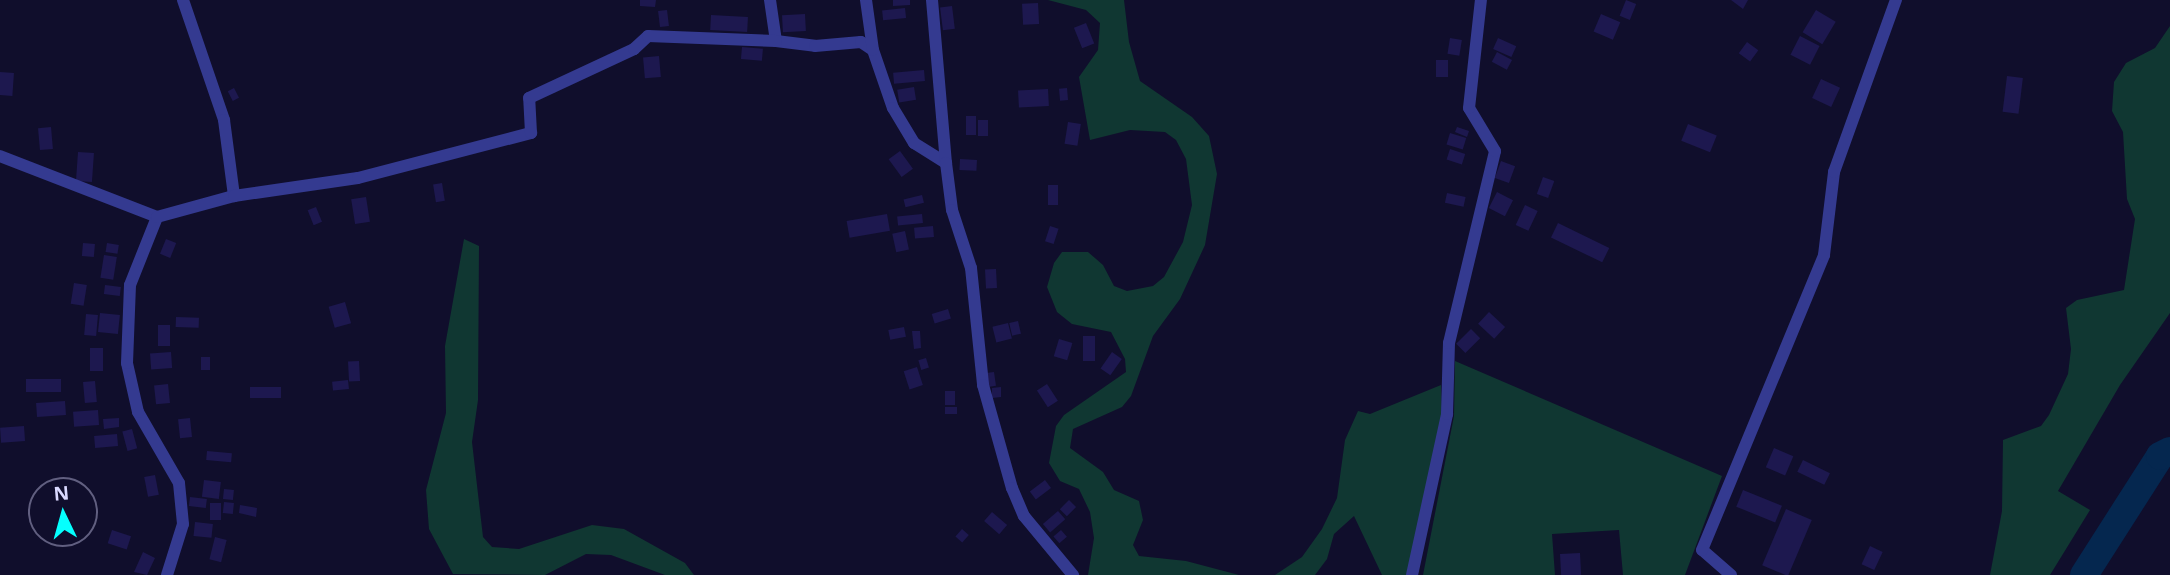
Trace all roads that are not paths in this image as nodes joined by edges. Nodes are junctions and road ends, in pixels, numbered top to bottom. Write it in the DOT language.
graph roads {
  1 [pos="183,0"];
  2 [pos="769,0"];
  3 [pos="866,0"];
  4 [pos="932,0"];
  5 [pos="1481,0"];
  6 [pos="1896,0"];
  7 [pos="776,41"];
  8 [pos="873,50"];
  9 [pos="0,156"];
  10 [pos="946,163"];
  11 [pos="234,196"];
  12 [pos="157,217"];
  13 [pos="167,575"];
  14 [pos="1073,575"];
  15 [pos="1412,575"];
  16 [pos="1731,575"];
  1 -- 11 [label="street"];
  2 -- 7 [label="street"];
  3 -- 8 [label="street"];
  4 -- 10 [label="street"];
  5 -- 15 [label="street"];
  6 -- 16 [label="street"];
  7 -- 8 [label="street"];
  7 -- 11 [label="street"];
  8 -- 10 [label="street"];
  9 -- 12 [label="street"];
  10 -- 14 [label="street"];
  11 -- 12 [label="street"];
  12 -- 13 [label="street"];
}
